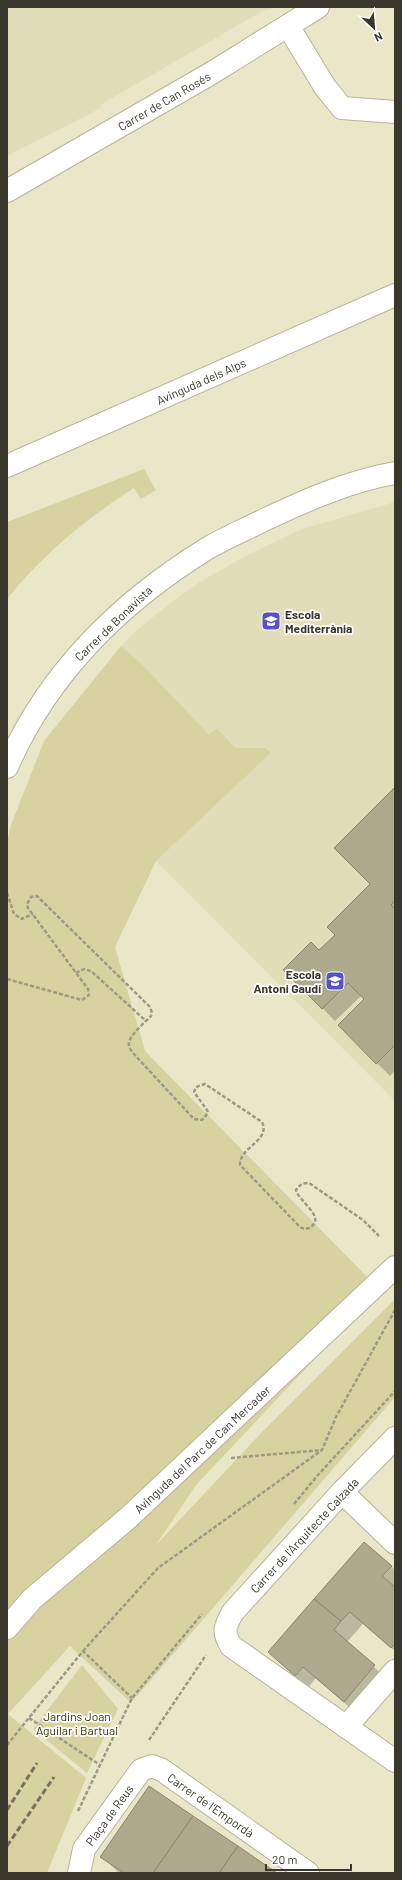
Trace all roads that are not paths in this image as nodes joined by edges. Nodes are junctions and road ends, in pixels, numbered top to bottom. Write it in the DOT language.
graph roads {
  1 [pos="318,7"];
  2 [pos="288,26"];
  3 [pos="395,112"];
  4 [pos="7,191"];
  5 [pos="395,295"];
  6 [pos="7,466"];
  7 [pos="395,473"];
  8 [pos="7,767"];
  9 [pos="395,1267"];
  10 [pos="395,1438"];
  11 [pos="342,1492"];
  12 [pos="395,1543"];
  13 [pos="7,1628"];
  14 [pos="395,1671"];
  15 [pos="346,1727"];
  16 [pos="395,1760"];
  17 [pos="152,1766"];
  18 [pos="79,1873"];
  19 [pos="308,1873"];
  1 -- 2 [label="street, Carrer de Can Rosés"];
  2 -- 3 [label="street"];
  2 -- 4 [label="street, Carrer de Can Rosés"];
  5 -- 6 [label="street, Avinguda dels Alps"];
  7 -- 8 [label="street, Carrer de Bonavista"];
  9 -- 13 [label="street, Avinguda del Parc de Can Mercader"];
  10 -- 11 [label="street, Carrer de l'Arquitecte Calzada"];
  11 -- 12 [label="street"];
  11 -- 15 [label="street, Carrer de l'Arquitecte Calzada"];
  14 -- 15 [label="street"];
  15 -- 16 [label="street"];
  17 -- 18 [label="street, Plaça de Reus"];
  17 -- 19 [label="street, Carrer de l'Empordà"];
}
